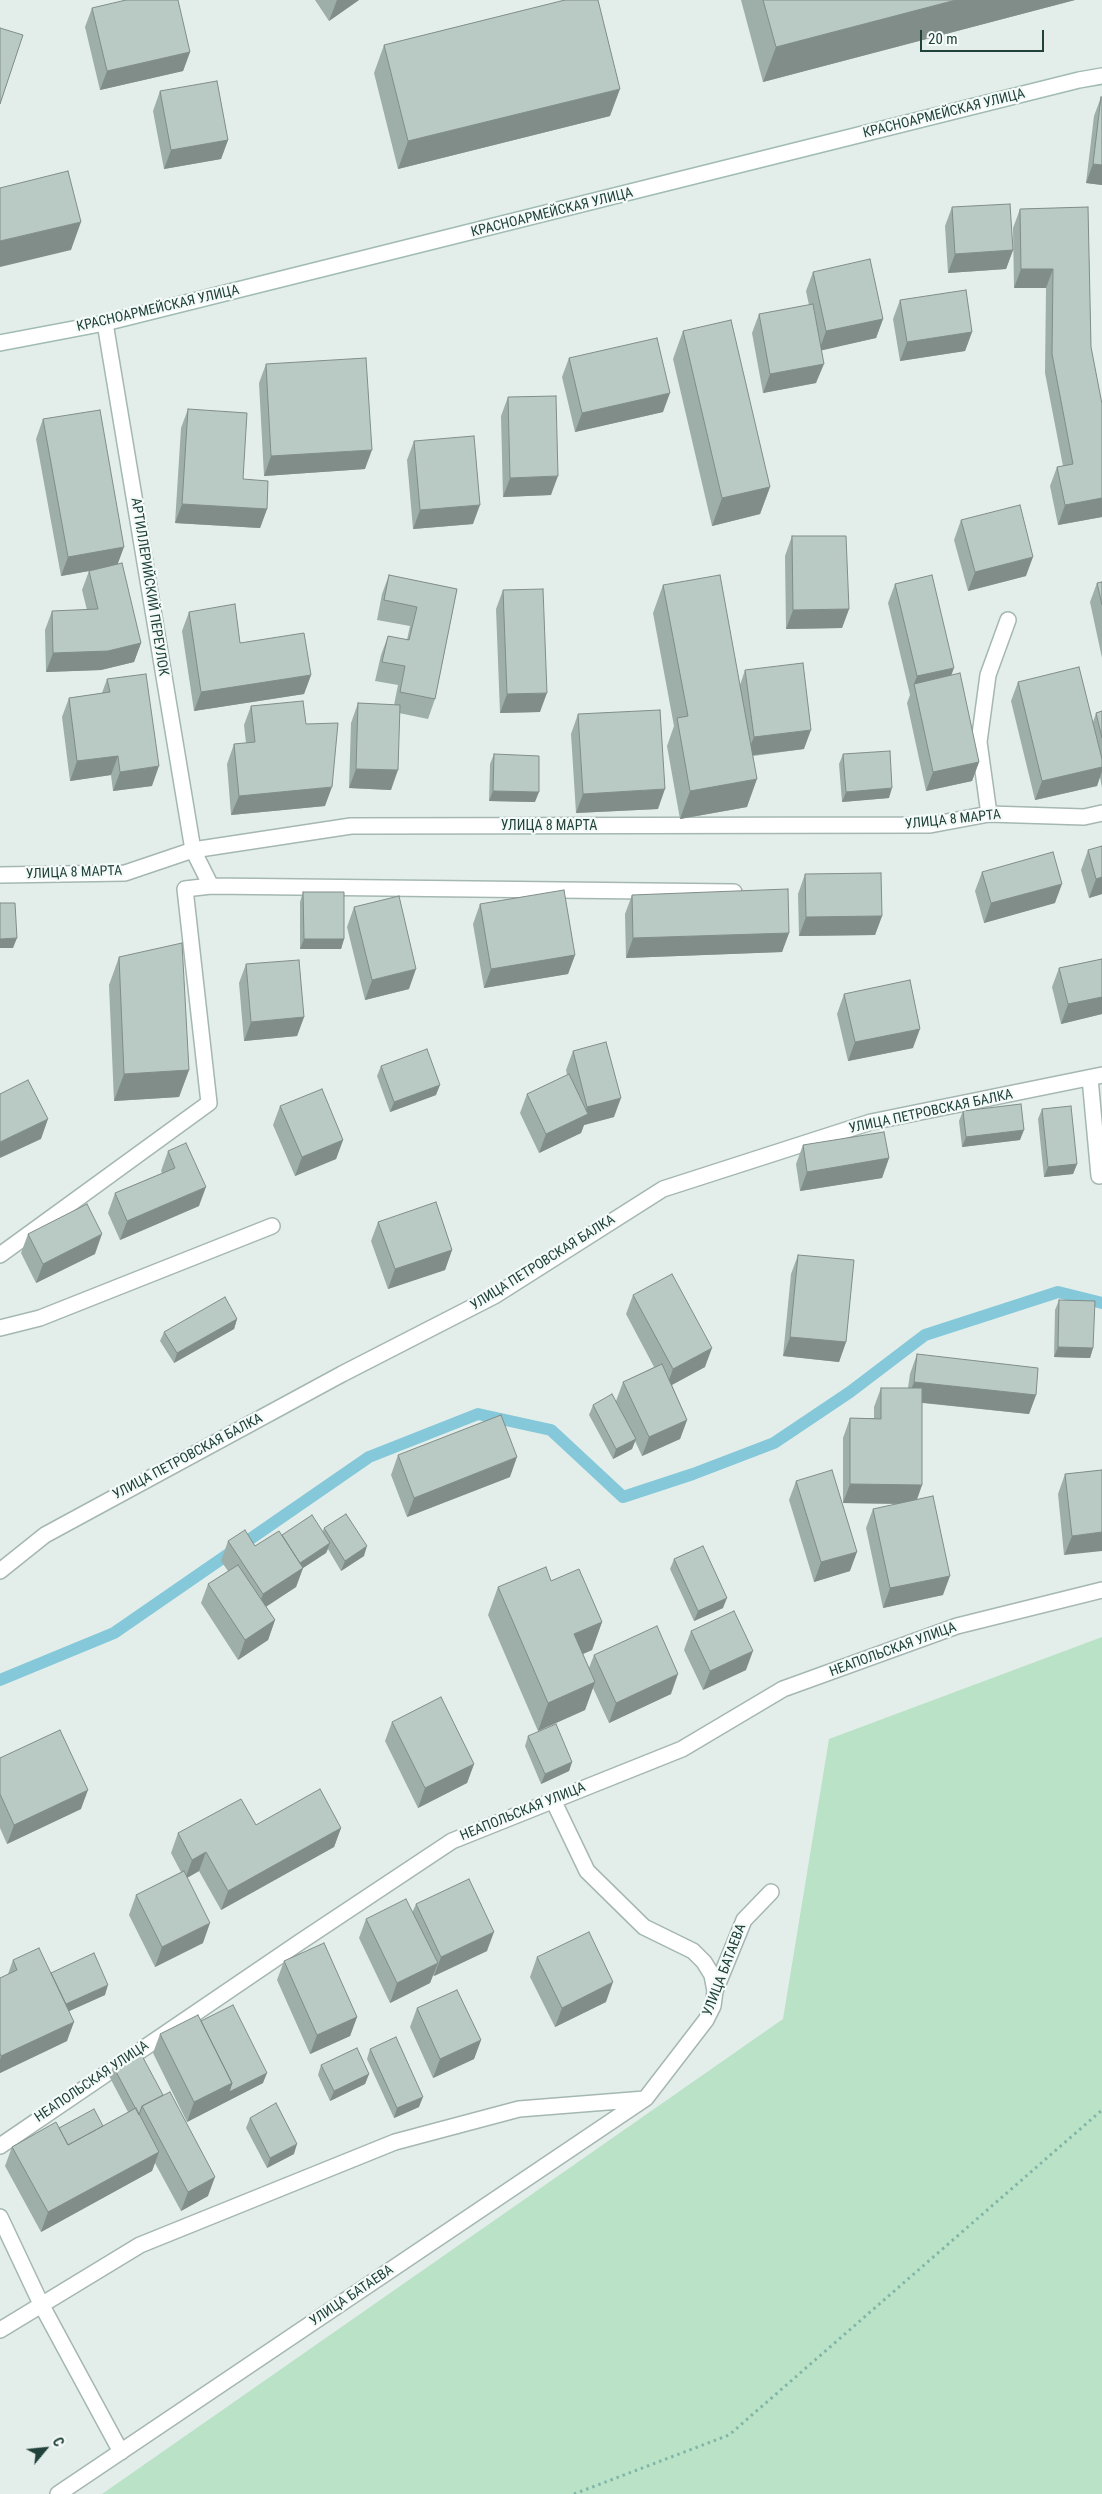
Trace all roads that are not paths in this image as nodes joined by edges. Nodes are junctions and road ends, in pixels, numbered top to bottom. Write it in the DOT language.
graph roads {
  1 [pos="1102,76"];
  2 [pos="105,323"];
  3 [pos="0,343"];
  4 [pos="1008,620"];
  5 [pos="1102,813"];
  6 [pos="989,814"];
  7 [pos="192,850"];
  8 [pos="0,875"];
  9 [pos="211,886"];
  10 [pos="746,892"];
  11 [pos="1096,1077"];
  12 [pos="1099,1176"];
  13 [pos="272,1226"];
  14 [pos="0,1255"];
  15 [pos="0,1328"];
  16 [pos="0,1571"];
  17 [pos="1102,1590"];
  18 [pos="553,1800"];
  19 [pos="771,1892"];
  20 [pos="715,1991"];
  21 [pos="646,2098"];
  22 [pos="0,2146"];
  23 [pos="0,2217"];
  24 [pos="41,2304"];
  25 [pos="0,2330"];
  26 [pos="121,2452"];
  27 [pos="58,2494"];
  1 -- 2 [label="street, КРАСНОАРМЕЙСКАЯ УЛИЦА"];
  2 -- 3 [label="street, КРАСНОАРМЕЙСКАЯ УЛИЦА"];
  2 -- 7 [label="street, АРТИЛЛЕРИЙСКИЙ ПЕРЕУЛОК"];
  4 -- 6 [label="street"];
  5 -- 6 [label="street, УЛИЦА 8 МАРТА"];
  6 -- 7 [label="street, УЛИЦА 8 МАРТА"];
  7 -- 8 [label="street, УЛИЦА 8 МАРТА"];
  7 -- 9 [label="street, АРТИЛЛЕРИЙСКИЙ ПЕРЕУЛОК"];
  9 -- 10 [label="street"];
  9 -- 14 [label="street"];
  11 -- 12 [label="street"];
  11 -- 16 [label="street, УЛИЦА ПЕТРОВСКАЯ БАЛКА"];
  13 -- 15 [label="street"];
  17 -- 18 [label="street, НЕАПОЛЬСКАЯ УЛИЦА"];
  18 -- 20 [label="street"];
  18 -- 22 [label="street, НЕАПОЛЬСКАЯ УЛИЦА"];
  19 -- 20 [label="street, УЛИЦА БАТАЕВА"];
  20 -- 21 [label="street, УЛИЦА БАТАЕВА"];
  21 -- 24 [label="street"];
  21 -- 26 [label="street, УЛИЦА БАТАЕВА"];
  23 -- 24 [label="street"];
  24 -- 25 [label="street"];
  24 -- 26 [label="street"];
  26 -- 27 [label="street, УЛИЦА БАТАЕВА"];
}
